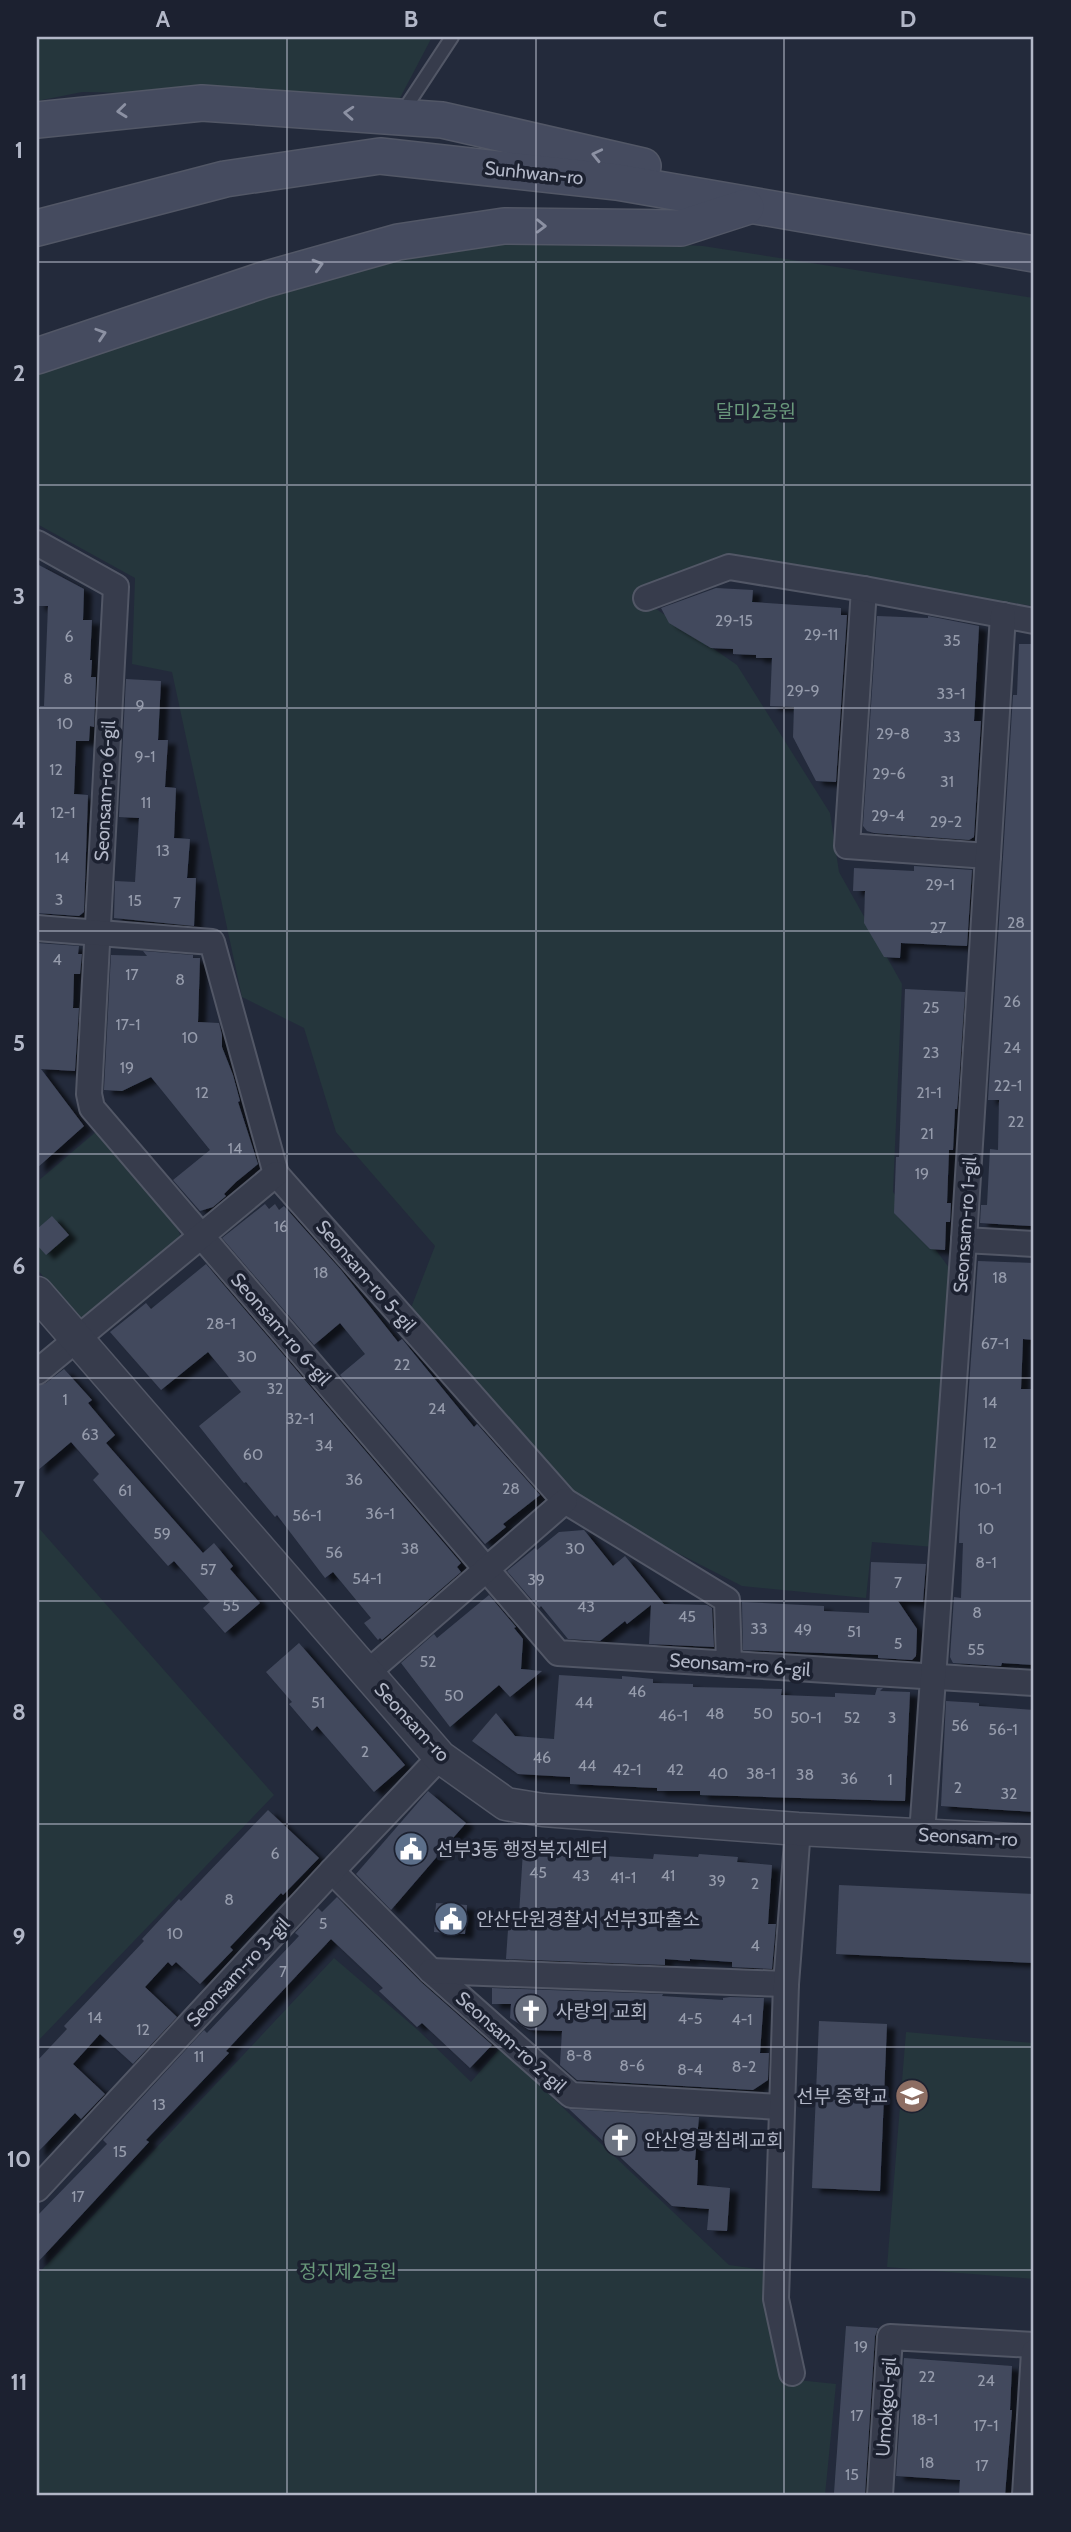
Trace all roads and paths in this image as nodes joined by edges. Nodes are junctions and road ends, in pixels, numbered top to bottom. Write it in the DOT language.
graph roads {
  1 [pos="452,37"];
  2 [pos="400,117"];
  3 [pos="37,120"];
  4 [pos="754,205"];
  5 [pos="37,228"];
  6 [pos="1034,254"];
  7 [pos="37,356"];
  8 [pos="37,543"];
  9 [pos="864,589"];
  10 [pos="646,598"];
  11 [pos="1003,615"];
  12 [pos="1034,621"];
  13 [pos="988,856"];
  14 [pos="37,928"];
  15 [pos="97,932"];
  16 [pos="275,1174"];
  17 [pos="201,1236"];
  18 [pos="964,1240"];
  19 [pos="1034,1244"];
  20 [pos="37,1293"];
  21 [pos="75,1338"];
  22 [pos="37,1372"];
  23 [pos="565,1501"];
  24 [pos="487,1570"];
  25 [pos="729,1664"];
  26 [pos="367,1673"];
  27 [pos="933,1677"];
  28 [pos="1034,1683"];
  29 [pos="440,1757"];
  30 [pos="798,1829"];
  31 [pos="922,1834"];
  32 [pos="1034,1841"];
  33 [pos="332,1871"];
  34 [pos="431,1971"];
  35 [pos="786,1984"];
  36 [pos="780,2107"];
  37 [pos="37,2189"];
  38 [pos="1034,2346"];
  39 [pos="1034,2352"];
  40 [pos="792,2373"];
  41 [pos="880,2495"];
  42 [pos="1025,2495"];
  1 -- 2 [label="lane"];
  2 -- 3 [label="main road, one-way"];
  4 -- 2 [label="main road, one-way"];
  4 -- 5 [label="main road, Sunhwan-ro"];
  4 -- 6 [label="main road, Sunhwan-ro"];
  7 -- 4 [label="main road, one-way"];
  8 -- 15 [label="street, Seonsam-ro 6-gil"];
  9 -- 10 [label="street"];
  9 -- 11 [label="street"];
  9 -- 13 [label="street"];
  11 -- 12 [label="street"];
  11 -- 13 [label="street, Seonsam-ro 1-gil"];
  13 -- 18 [label="street, Seonsam-ro 1-gil"];
  14 -- 15 [label="street, Seonsam-ro 5-gil"];
  15 -- 16 [label="street, Seonsam-ro 5-gil"];
  15 -- 17 [label="street, Seonsam-ro 6-gil"];
  16 -- 17 [label="street"];
  16 -- 23 [label="street, Seonsam-ro 5-gil"];
  17 -- 21 [label="street"];
  17 -- 24 [label="street, Seonsam-ro 6-gil"];
  18 -- 19 [label="street"];
  18 -- 27 [label="street, Seonsam-ro 1-gil"];
  20 -- 21 [label="street, Seonsam-ro"];
  21 -- 22 [label="street"];
  21 -- 26 [label="street, Seonsam-ro"];
  23 -- 24 [label="street"];
  23 -- 25 [label="street, Seonsam-ro 5-gil"];
  24 -- 25 [label="street, Seonsam-ro 6-gil"];
  24 -- 26 [label="street"];
  25 -- 27 [label="street, Seonsam-ro 6-gil"];
  26 -- 29 [label="street, Seonsam-ro"];
  27 -- 28 [label="street, Seonsam-ro 6-gil"];
  27 -- 31 [label="street, Seonsam-ro 1-gil"];
  29 -- 30 [label="street, Seonsam-ro"];
  29 -- 33 [label="street, Seonsam-ro 3-gil"];
  30 -- 31 [label="street, Seonsam-ro"];
  30 -- 35 [label="street"];
  31 -- 32 [label="street, Seonsam-ro"];
  33 -- 34 [label="street, Seonsam-ro 2-gil"];
  33 -- 37 [label="street, Seonsam-ro 3-gil"];
  34 -- 35 [label="street"];
  34 -- 36 [label="street, Seonsam-ro 2-gil"];
  35 -- 36 [label="street"];
  36 -- 40 [label="street"];
  38 -- 41 [label="street, Umokgol-gil"];
  39 -- 42 [label="street"];
}
